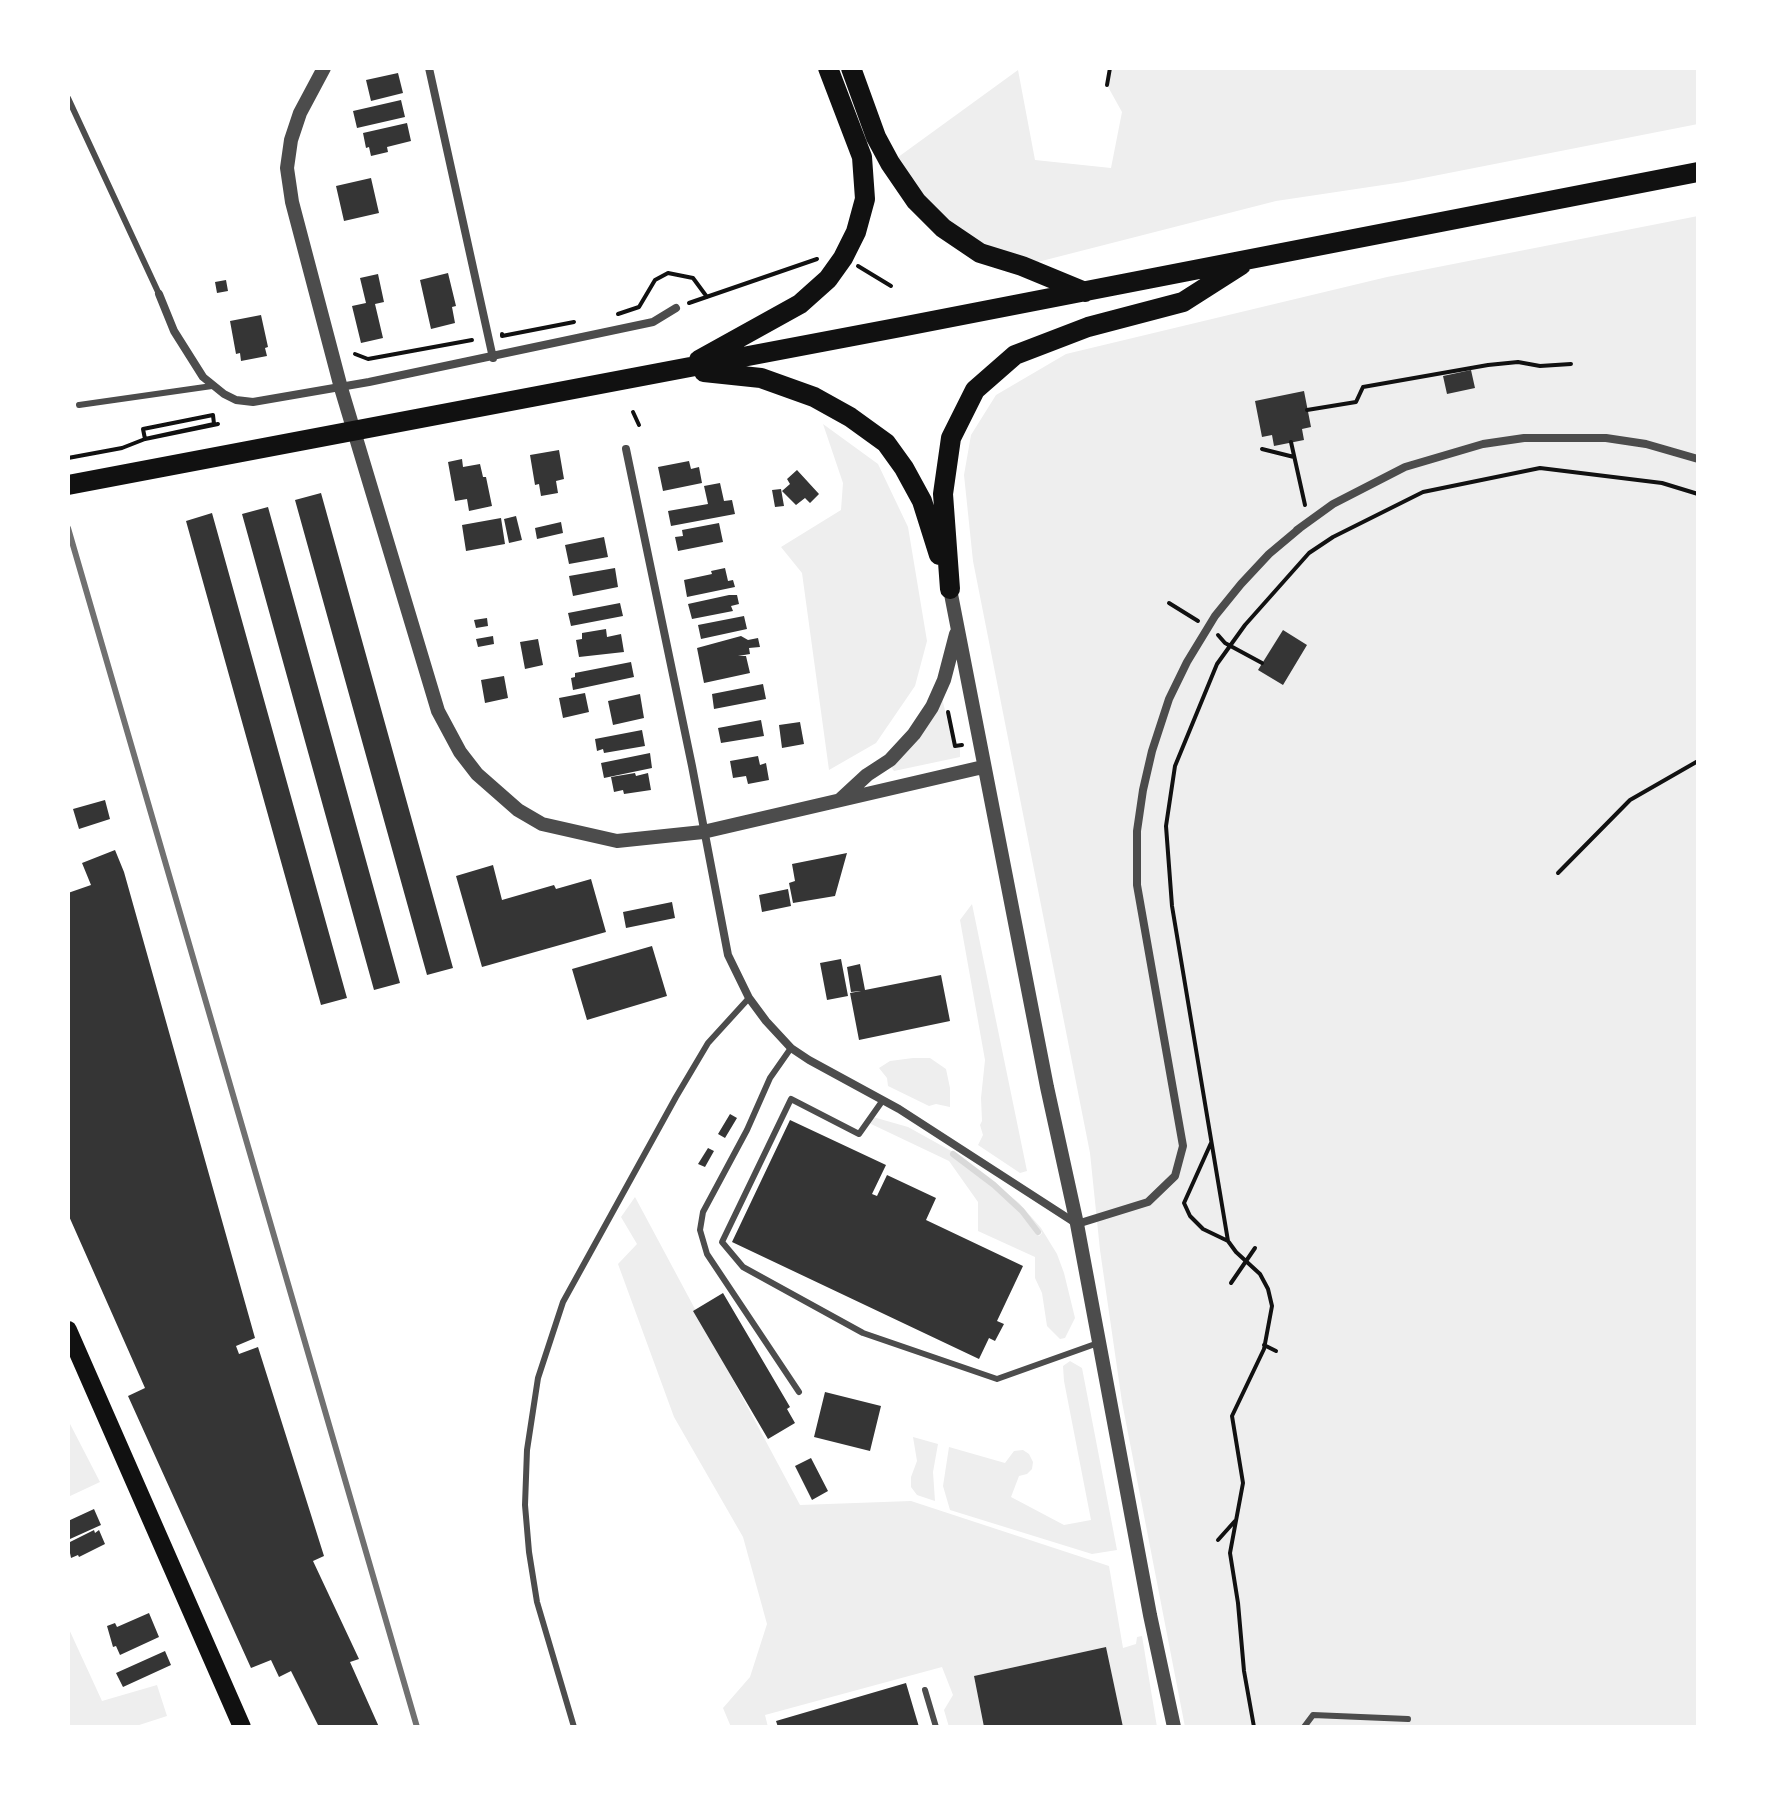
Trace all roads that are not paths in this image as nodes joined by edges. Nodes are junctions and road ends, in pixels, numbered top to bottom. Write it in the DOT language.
graph roads {
  1 [pos="324,68"];
  2 [pos="429,68"];
  3 [pos="828,68"];
  4 [pos="851,68"];
  5 [pos="68,98"];
  6 [pos="1698,172"];
  7 [pos="1252,258"];
  8 [pos="1085,292"];
  9 [pos="159,294"];
  10 [pos="676,308"];
  11 [pos="493,358"];
  12 [pos="682,369"];
  13 [pos="212,386"];
  14 [pos="341,388"];
  15 [pos="79,405"];
  16 [pos="626,449"];
  17 [pos="1698,459"];
  18 [pos="68,485"];
  19 [pos="950,589"];
  20 [pos="957,630"];
  21 [pos="983,767"];
  22 [pos="840,800"];
  23 [pos="703,832"];
  24 [pos="749,998"];
  25 [pos="791,1048"];
  26 [pos="883,1100"];
  27 [pos="1077,1224"];
  28 [pos="68,1330"];
  29 [pos="1099,1342"];
  30 [pos="799,1392"];
  31 [pos="925,1690"];
  32 [pos="1408,1719"];
  33 [pos="242,1727"];
  34 [pos="574,1727"];
  35 [pos="936,1727"];
  36 [pos="1174,1727"];
  37 [pos="1304,1727"];
  1 -- 14 [label="street"];
  2 -- 11 [label="street"];
  3 -- 12 [label="highway"];
  4 -- 8 [label="highway"];
  5 -- 9 [label="lane"];
  6 -- 7 [label="highway"];
  7 -- 8 [label="highway"];
  7 -- 19 [label="highway"];
  8 -- 12 [label="highway"];
  9 -- 13 [label="street"];
  10 -- 11 [label="street"];
  11 -- 14 [label="street"];
  12 -- 18 [label="highway"];
  12 -- 19 [label="highway"];
  13 -- 14 [label="street"];
  13 -- 15 [label="lane"];
  14 -- 23 [label="street"];
  16 -- 23 [label="street"];
  17 -- 27 [label="street"];
  19 -- 20 [label="street"];
  20 -- 21 [label="street"];
  20 -- 22 [label="street"];
  21 -- 22 [label="street"];
  21 -- 27 [label="street"];
  22 -- 23 [label="street"];
  23 -- 24 [label="street"];
  24 -- 25 [label="street"];
  24 -- 34 [label="lane"];
  25 -- 26 [label="street"];
  25 -- 30 [label="lane"];
  26 -- 27 [label="street"];
  26 -- 29 [label="lane"];
  27 -- 29 [label="street"];
  28 -- 33 [label="main road"];
  29 -- 36 [label="street"];
  31 -- 35 [label="lane"];
  32 -- 37 [label="lane"];
}
